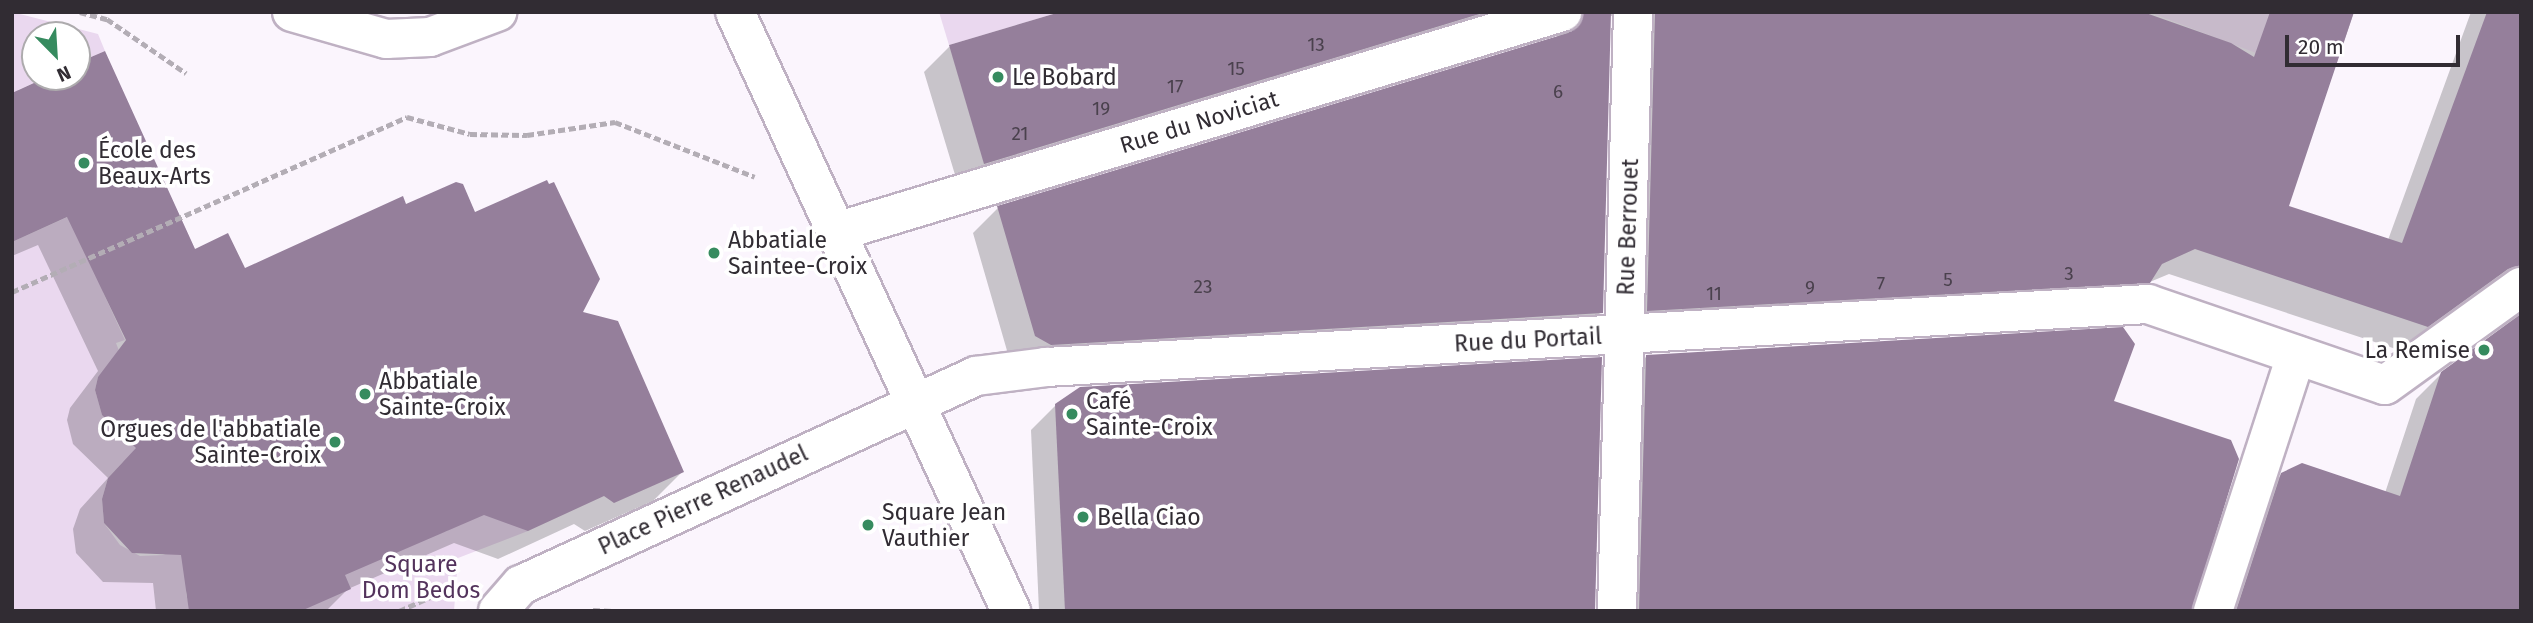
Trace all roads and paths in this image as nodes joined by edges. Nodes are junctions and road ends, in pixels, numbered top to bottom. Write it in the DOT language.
graph roads {
  1 [pos="80,12"];
  2 [pos="292,12"];
  3 [pos="735,12"];
  4 [pos="1562,12"];
  5 [pos="1633,12"];
  6 [pos="486,17"];
  7 [pos="186,73"];
  8 [pos="804,161"];
  9 [pos="836,232"];
  10 [pos="2521,287"];
  11 [pos="12,292"];
  12 [pos="1625,335"];
  13 [pos="2296,355"];
  14 [pos="914,401"];
  15 [pos="498,610"];
  16 [pos="1012,611"];
  17 [pos="1617,611"];
  18 [pos="2213,611"];
  1 -- 7 [label="path"];
  2 -- 6 [label="street"];
  3 -- 8 [label="street"];
  4 -- 9 [label="street, Rue du Noviciat"];
  5 -- 12 [label="street, Rue Berrouet"];
  8 -- 9 [label="street"];
  8 -- 11 [label="path"];
  9 -- 14 [label="street"];
  10 -- 13 [label="street"];
  12 -- 13 [label="street, Rue du Portail"];
  12 -- 14 [label="street, Rue du Portail"];
  12 -- 17 [label="street, Rue Berrouet"];
  13 -- 18 [label="street"];
  14 -- 15 [label="street, Place Pierre Renaudel"];
  14 -- 16 [label="street"];
}
